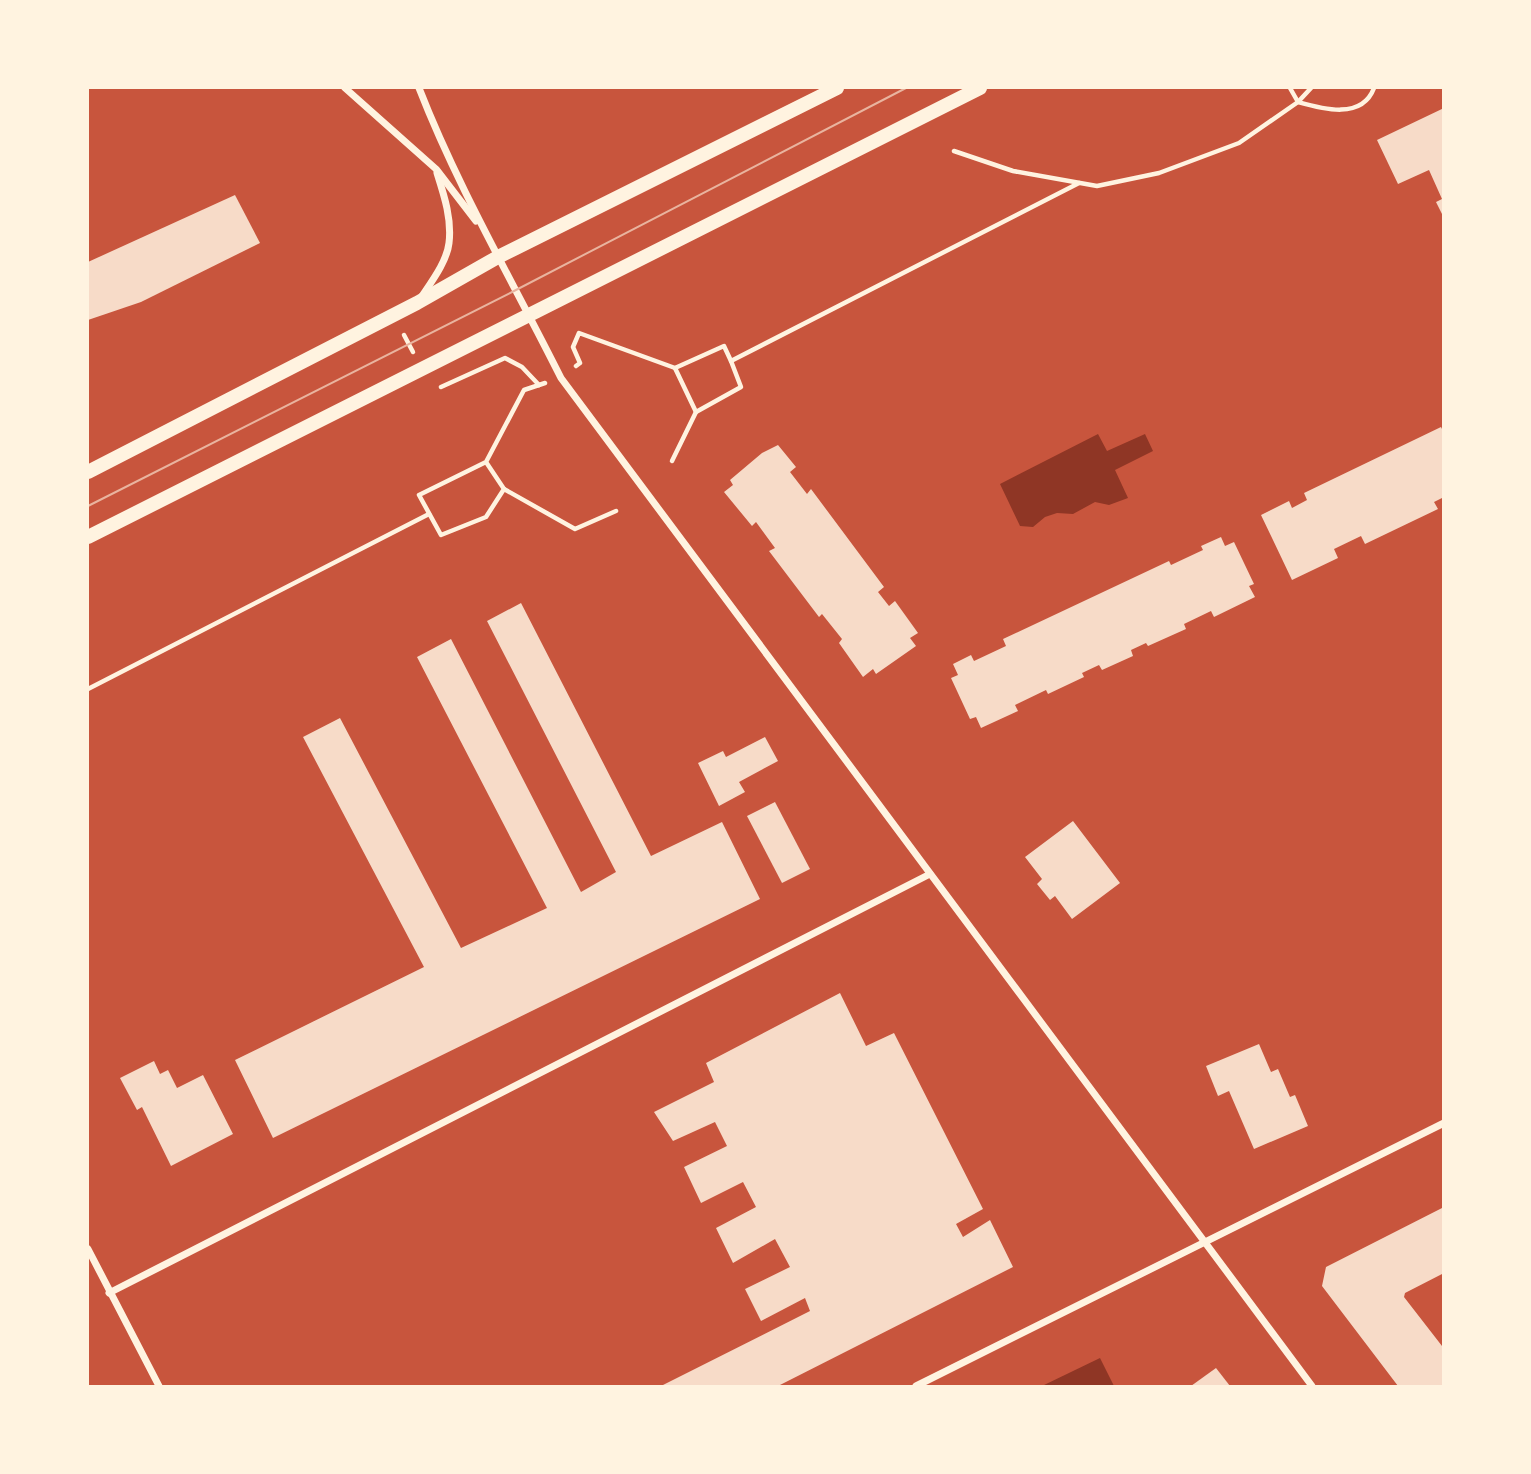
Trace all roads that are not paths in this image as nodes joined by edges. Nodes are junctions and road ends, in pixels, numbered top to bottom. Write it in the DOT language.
graph roads {
  1 [pos="345,88"];
  2 [pos="419,88"];
  3 [pos="837,88"];
  4 [pos="980,88"];
  5 [pos="436,169"];
  6 [pos="485,234"];
  7 [pos="498,257"];
  8 [pos="417,303"];
  9 [pos="529,315"];
  10 [pos="88,472"];
  11 [pos="88,537"];
  12 [pos="930,874"];
  13 [pos="1444,1123"];
  14 [pos="1206,1242"];
  15 [pos="88,1250"];
  16 [pos="109,1293"];
  17 [pos="159,1387"];
  18 [pos="916,1387"];
  19 [pos="1312,1387"];
  1 -- 5 [label="street"];
  2 -- 6 [label="street"];
  3 -- 7 [label="main road"];
  4 -- 9 [label="main road"];
  5 -- 6 [label="street"];
  5 -- 8 [label="street"];
  6 -- 7 [label="street"];
  7 -- 8 [label="main road"];
  7 -- 9 [label="street"];
  8 -- 10 [label="main road"];
  9 -- 11 [label="main road"];
  9 -- 12 [label="street"];
  12 -- 14 [label="street"];
  12 -- 16 [label="street"];
  13 -- 14 [label="street"];
  14 -- 18 [label="street"];
  14 -- 19 [label="street"];
  15 -- 16 [label="street"];
  16 -- 17 [label="street"];
}
